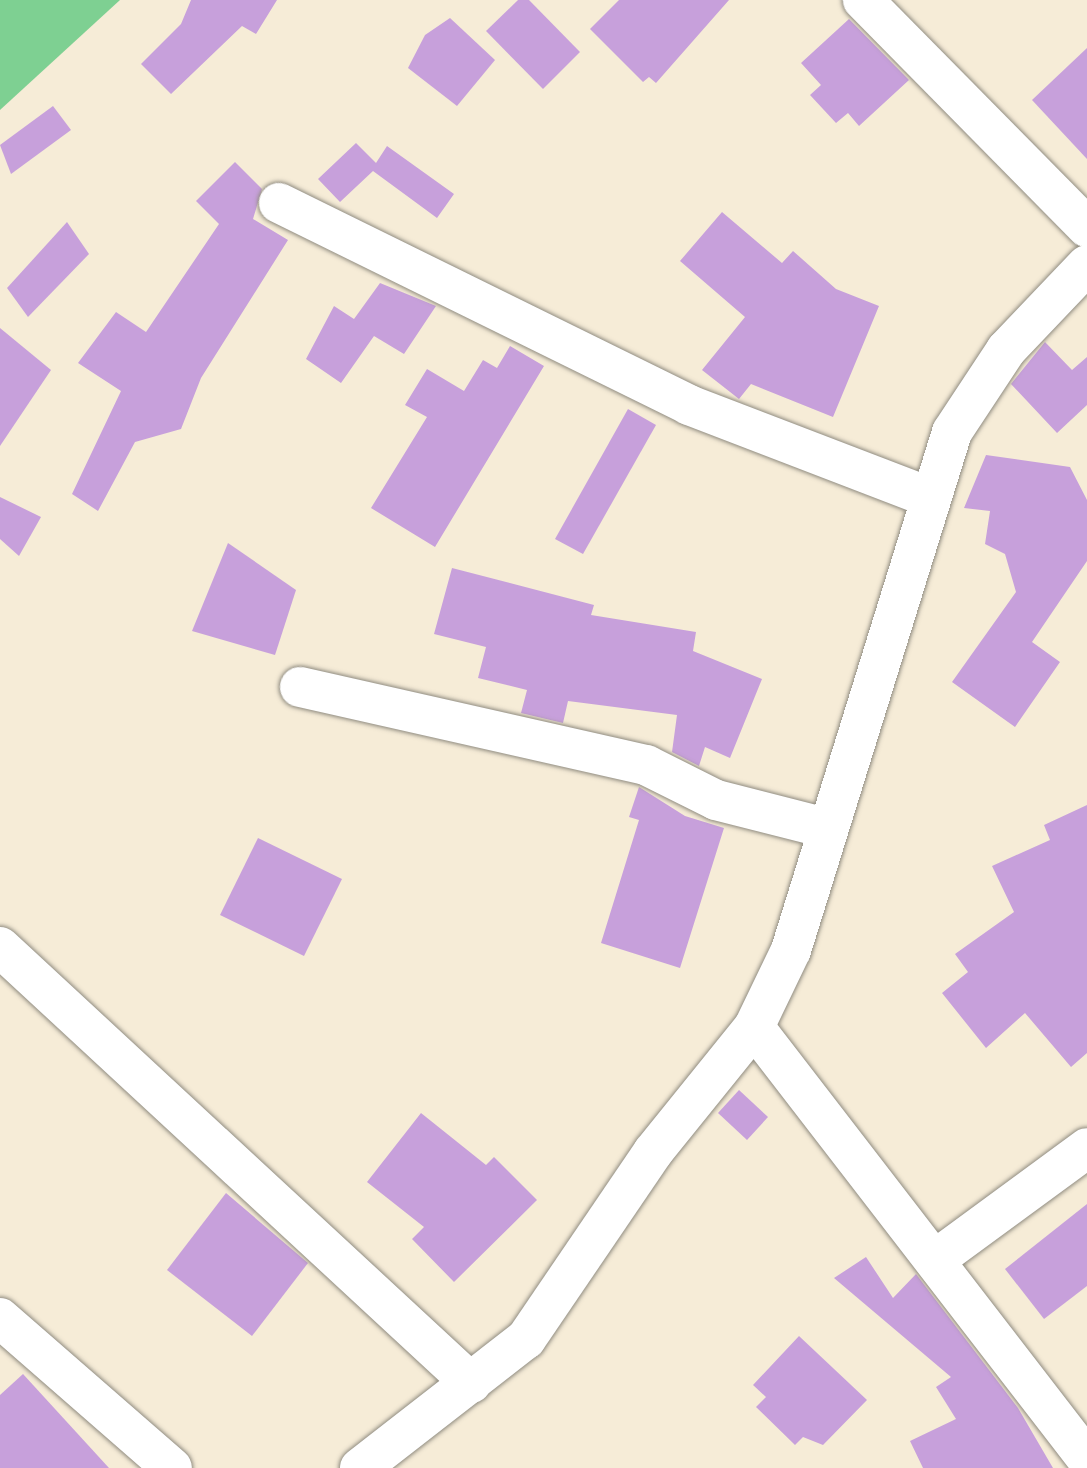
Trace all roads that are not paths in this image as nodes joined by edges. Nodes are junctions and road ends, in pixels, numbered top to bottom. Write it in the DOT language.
graph roads {
  1 [pos="863,0"];
  2 [pos="279,203"];
  3 [pos="1087,227"];
  4 [pos="1087,265"];
  5 [pos="929,497"];
  6 [pos="300,687"];
  7 [pos="826,828"];
  8 [pos="0,947"];
  9 [pos="754,1027"];
  10 [pos="1087,1148"];
  11 [pos="936,1259"];
  12 [pos="0,1318"];
  13 [pos="471,1383"];
  14 [pos="1087,1459"];
  15 [pos="172,1468"];
  16 [pos="360,1468"];
  1 -- 3 [label="street"];
  2 -- 5 [label="street"];
  4 -- 5 [label="street"];
  5 -- 7 [label="street"];
  6 -- 7 [label="street"];
  7 -- 9 [label="street"];
  8 -- 13 [label="street"];
  9 -- 11 [label="street"];
  9 -- 13 [label="street"];
  10 -- 11 [label="street"];
  11 -- 14 [label="street"];
  12 -- 15 [label="street"];
  13 -- 16 [label="street"];
}
